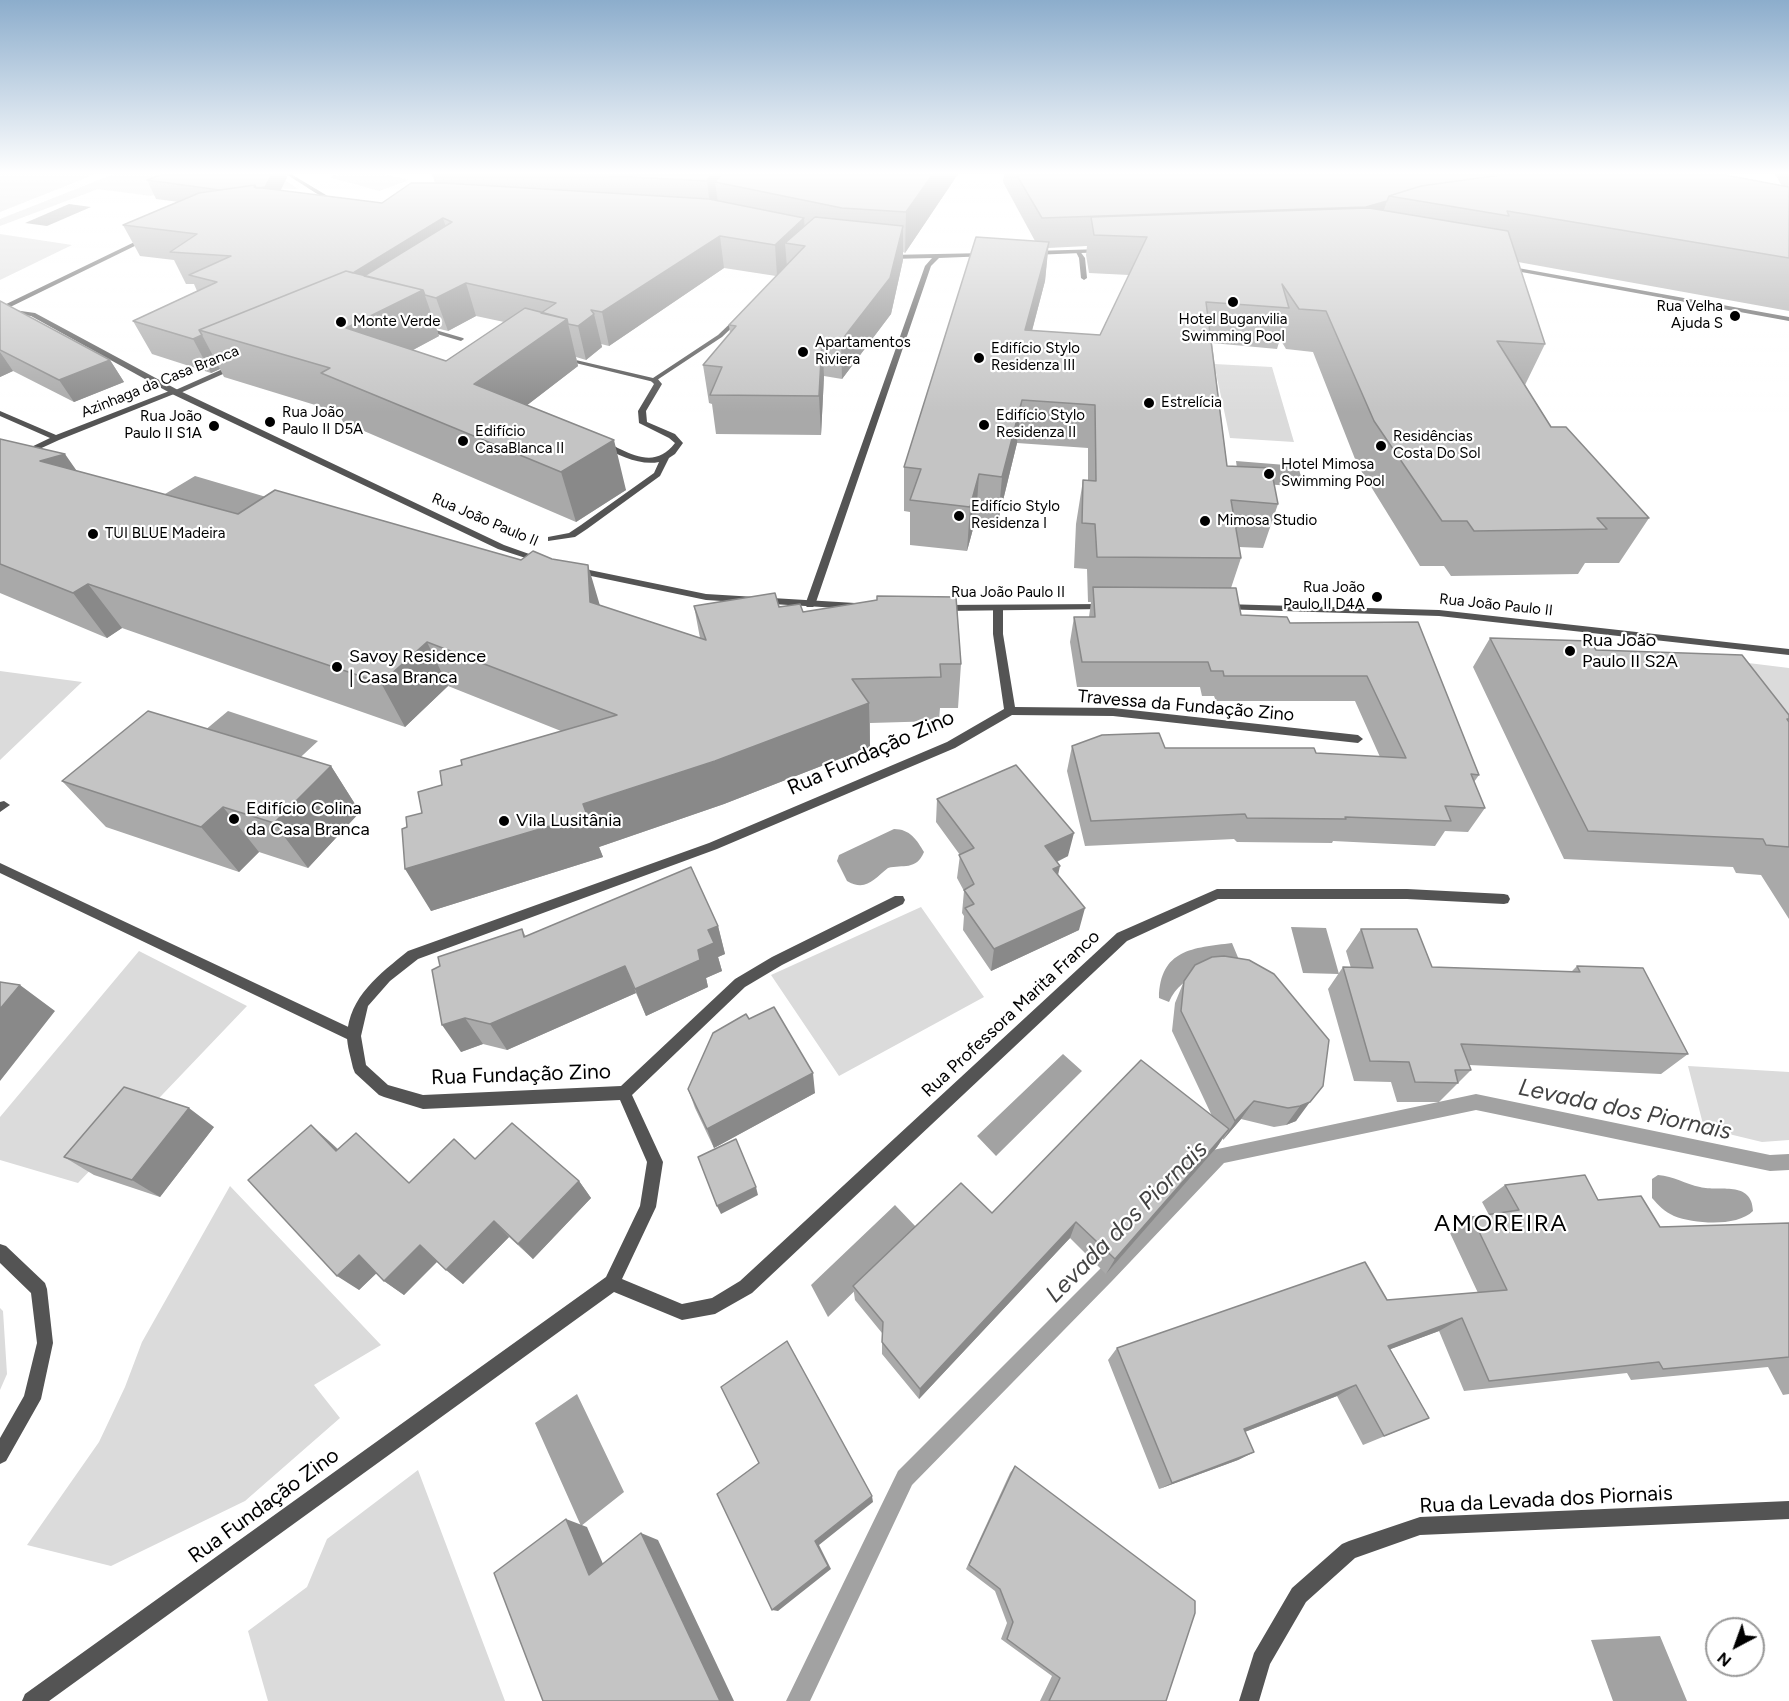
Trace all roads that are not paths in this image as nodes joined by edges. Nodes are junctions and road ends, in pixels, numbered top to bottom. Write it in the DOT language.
graph roads {
  1 [pos="112,253"];
  2 [pos="1079,253"];
  3 [pos="993,254"];
  4 [pos="882,256"];
  5 [pos="937,256"];
  6 [pos="1504,268"];
  7 [pos="1084,278"];
  8 [pos="0,310"];
  9 [pos="745,312"];
  10 [pos="1789,319"];
  11 [pos="417,327"];
  12 [pos="461,339"];
  13 [pos="555,357"];
  14 [pos="247,362"];
  15 [pos="654,380"];
  16 [pos="175,392"];
  17 [pos="0,413"];
  18 [pos="56,438"];
  19 [pos="593,439"];
  20 [pos="665,458"];
  21 [pos="0,465"];
  22 [pos="551,539"];
  23 [pos="549,563"];
  24 [pos="569,569"];
  25 [pos="810,606"];
  26 [pos="869,606"];
  27 [pos="1120,607"];
  28 [pos="1213,607"];
  29 [pos="928,608"];
  30 [pos="998,609"];
  31 [pos="1789,652"];
  32 [pos="1011,711"];
  33 [pos="1358,739"];
  34 [pos="0,868"];
  35 [pos="1504,899"];
  36 [pos="899,900"];
  37 [pos="354,1036"];
  38 [pos="624,1093"];
  39 [pos="0,1252"];
  40 [pos="612,1283"];
  41 [pos="0,1455"];
  42 [pos="1789,1510"];
  43 [pos="32,1701"];
  44 [pos="1249,1701"];
  1 -- 8 [label="street"];
  2 -- 7 [label="street"];
  3 -- 5 [label="street"];
  4 -- 5 [label="street"];
  5 -- 25 [label="street"];
  6 -- 10 [label="street"];
  8 -- 16 [label="street, Rua João Paulo II"];
  9 -- 15 [label="street"];
  11 -- 12 [label="street"];
  13 -- 15 [label="street"];
  14 -- 16 [label="street, Azinhaga da Casa Branca"];
  15 -- 20 [label="street"];
  16 -- 18 [label="street, Azinhaga da Casa Branca"];
  16 -- 23 [label="street, Rua João Paulo II"];
  17 -- 18 [label="street"];
  18 -- 21 [label="street, Azinhaga da Casa Branca"];
  19 -- 20 [label="street"];
  20 -- 22 [label="street"];
  24 -- 25 [label="street"];
  25 -- 26 [label="street"];
  27 -- 30 [label="street, Rua João Paulo II"];
  28 -- 31 [label="street, Rua João Paulo II"];
  29 -- 30 [label="street, Rua João Paulo II"];
  30 -- 32 [label="street"];
  32 -- 33 [label="street, Travessa da Fundação Zino"];
  32 -- 37 [label="street, Rua Fundação Zino"];
  34 -- 37 [label="street"];
  35 -- 40 [label="street, Rua Professora Marita Franco"];
  36 -- 38 [label="street"];
  37 -- 38 [label="street, Rua Fundação Zino"];
  38 -- 40 [label="street, Rua Fundação Zino"];
  39 -- 41 [label="street"];
  40 -- 43 [label="street, Rua Fundação Zino"];
  42 -- 44 [label="street, Rua da Levada dos Piornais"];
}
